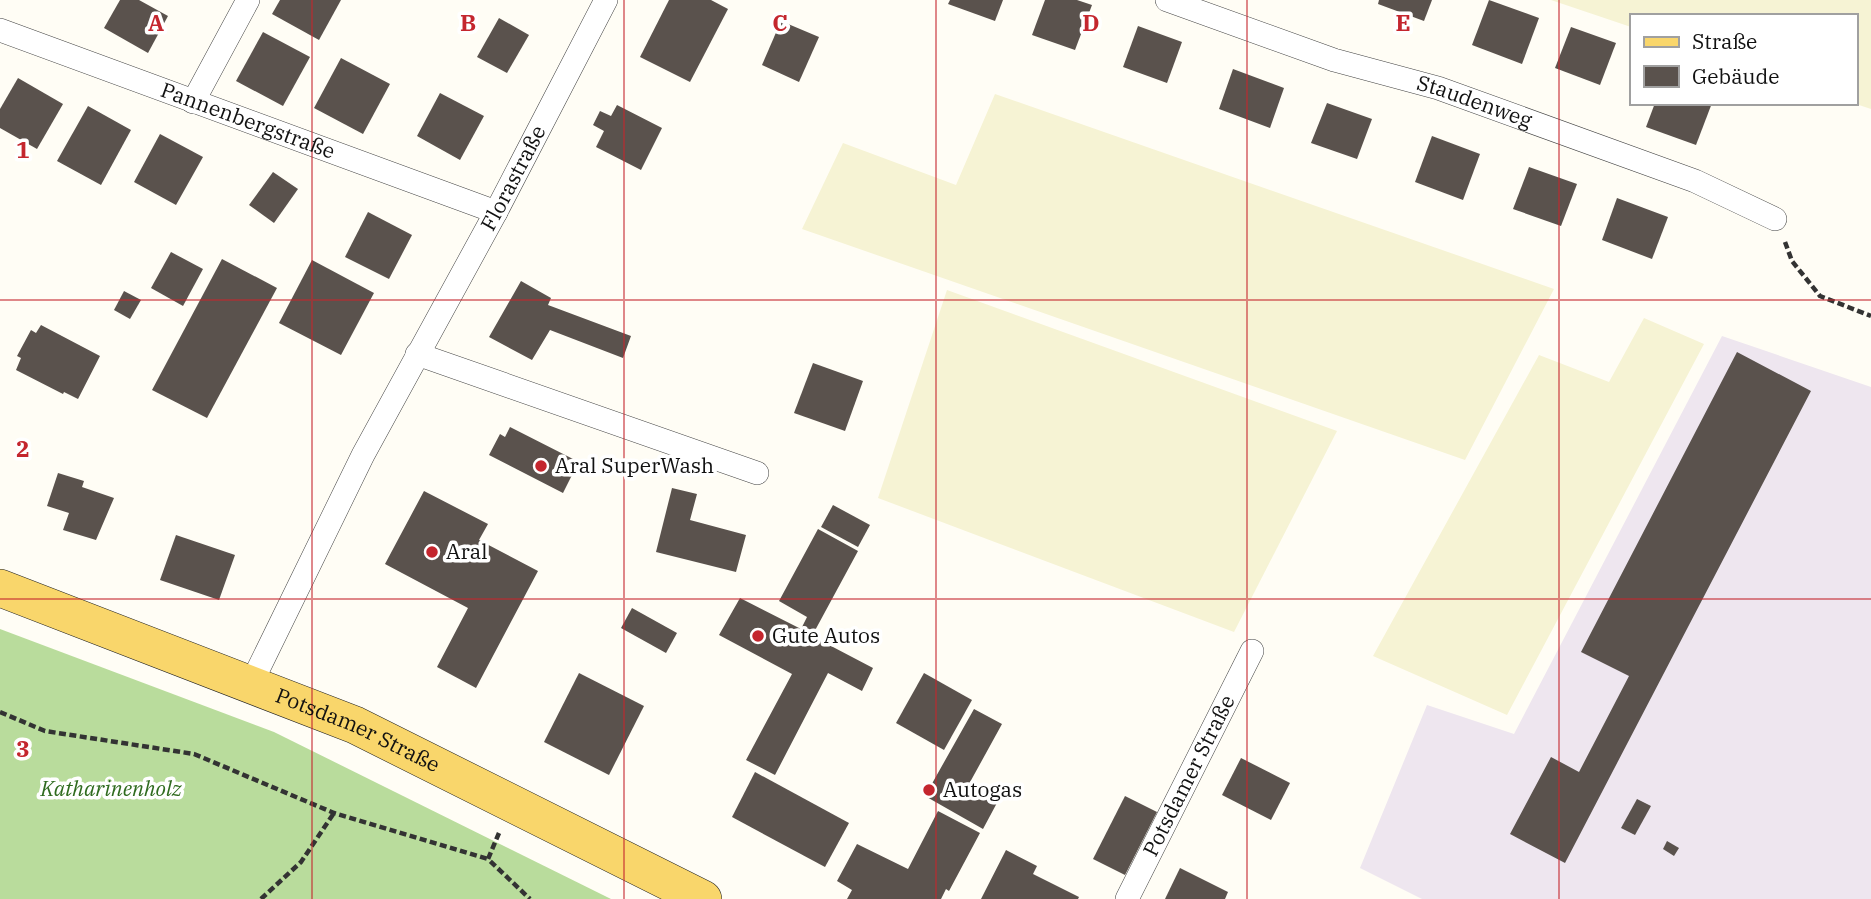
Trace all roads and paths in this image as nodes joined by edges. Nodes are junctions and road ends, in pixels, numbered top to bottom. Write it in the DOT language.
graph roads {
  1 [pos="248,0"];
  2 [pos="606,0"];
  3 [pos="1167,0"];
  4 [pos="0,30"];
  5 [pos="193,102"];
  6 [pos="496,212"];
  7 [pos="1775,219"];
  8 [pos="1871,316"];
  9 [pos="417,354"];
  10 [pos="757,473"];
  11 [pos="0,588"];
  12 [pos="1252,651"];
  13 [pos="251,684"];
  14 [pos="0,712"];
  15 [pos="512,803"];
  16 [pos="334,813"];
  17 [pos="488,859"];
  18 [pos="261,899"];
  19 [pos="530,899"];
  20 [pos="703,899"];
  21 [pos="1127,899"];
  1 -- 5 [label="street"];
  2 -- 6 [label="street, Florastraße"];
  3 -- 7 [label="street, Staudenweg"];
  4 -- 5 [label="street, Pannenbergstraße"];
  5 -- 6 [label="street, Pannenbergstraße"];
  6 -- 9 [label="street, Florastraße"];
  7 -- 8 [label="path"];
  9 -- 10 [label="street"];
  9 -- 13 [label="street, Florastraße"];
  11 -- 13 [label="main road, Potsdamer Straße"];
  12 -- 21 [label="street, Potsdamer Straße"];
  13 -- 15 [label="main road, Potsdamer Straße"];
  14 -- 16 [label="path"];
  15 -- 17 [label="path"];
  15 -- 20 [label="main road, Potsdamer Straße"];
  16 -- 17 [label="path"];
  16 -- 18 [label="path"];
  17 -- 19 [label="path"];
}
